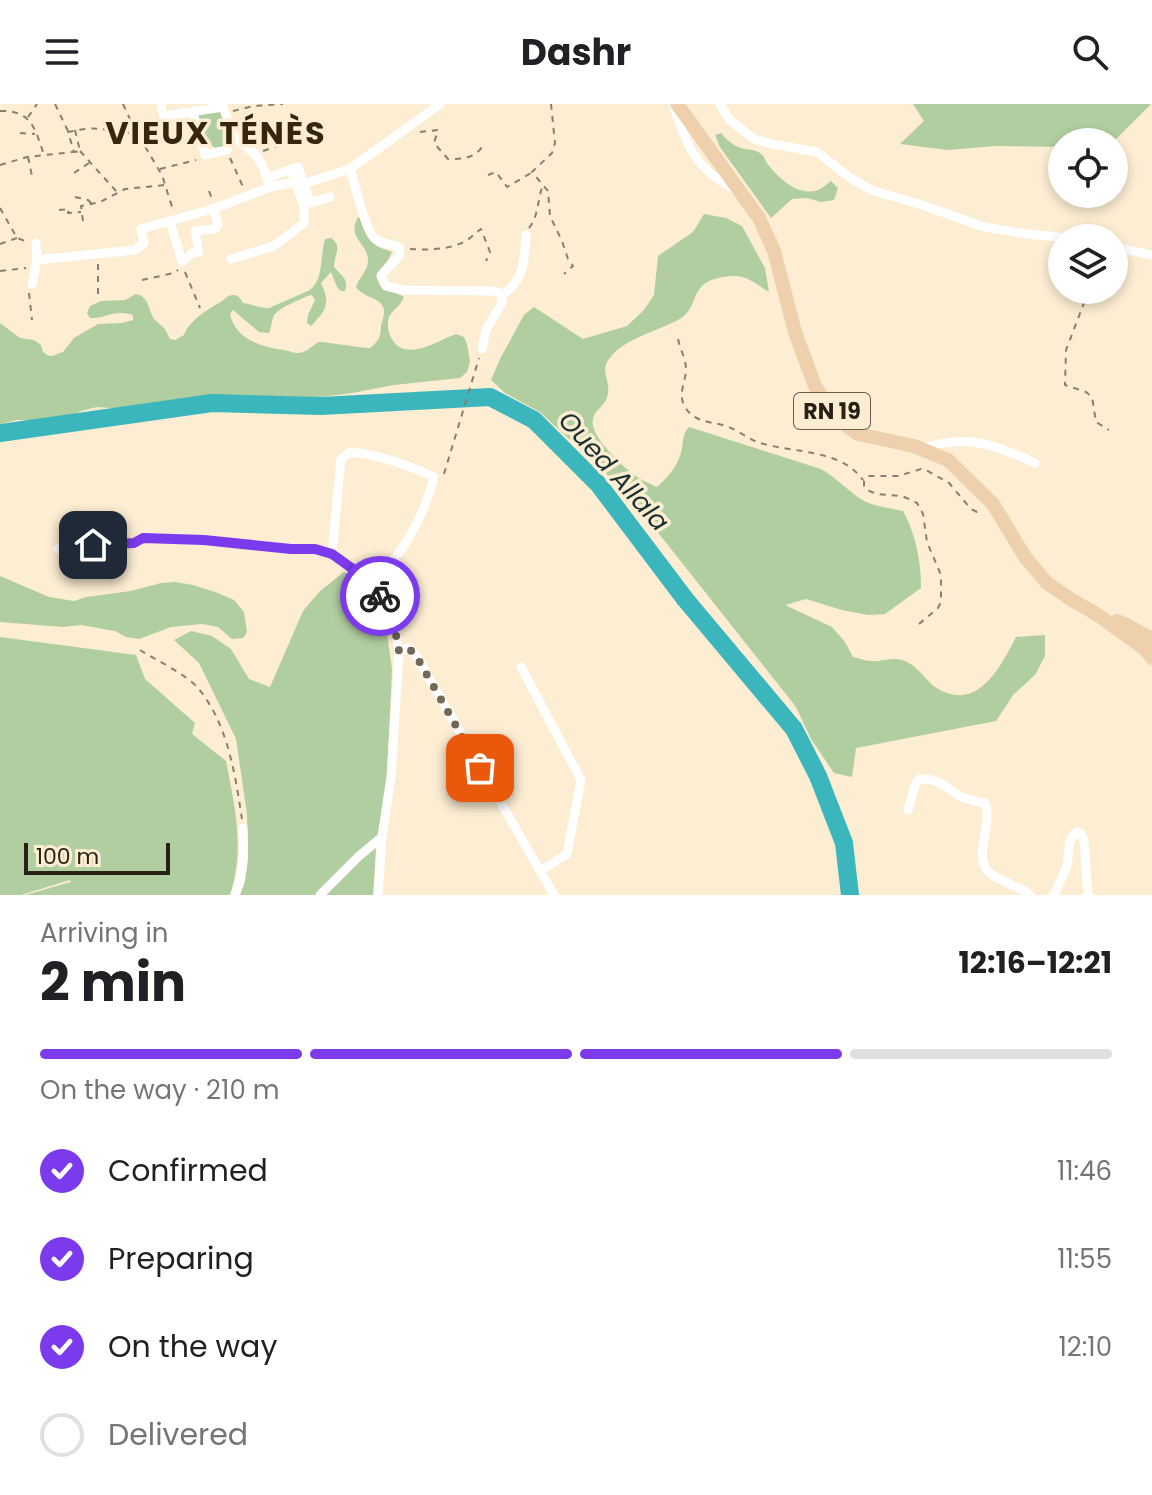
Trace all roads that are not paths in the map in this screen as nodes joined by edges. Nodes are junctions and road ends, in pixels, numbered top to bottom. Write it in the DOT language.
graph roads {
  1 [pos="162,104"];
  2 [pos="440,104"];
  3 [pos="675,104"];
  4 [pos="720,104"];
  5 [pos="224,108"];
  6 [pos="176,109"];
  7 [pos="193,112"];
  8 [pos="234,137"];
  9 [pos="350,169"];
  10 [pos="269,182"];
  11 [pos="299,183"];
  12 [pos="330,197"];
  13 [pos="307,205"];
  14 [pos="213,208"];
  15 [pos="193,214"];
  16 [pos="170,220"];
  17 [pos="195,231"];
  18 [pos="526,235"];
  19 [pos="1048,236"];
  20 [pos="36,243"];
  21 [pos="1128,250"];
  22 [pos="1152,255"];
  23 [pos="231,259"];
  24 [pos="36,263"];
  25 [pos="32,284"];
  26 [pos="502,295"];
  27 [pos="482,349"];
  28 [pos="923,449"];
  29 [pos="1035,463"];
  30 [pos="58,549"];
  31 [pos="332,554"];
  32 [pos="375,580"];
  33 [pos="1098,615"];
  34 [pos="1152,639"];
  35 [pos="399,651"];
  36 [pos="1152,658"];
  37 [pos="521,667"];
  38 [pos="908,810"];
  39 [pos="243,828"];
  40 [pos="382,837"];
  41 [pos="540,871"];
  42 [pos="235,895"];
  43 [pos="320,895"];
  44 [pos="378,895"];
  45 [pos="554,895"];
  46 [pos="1030,895"];
  47 [pos="1054,895"];
  48 [pos="1088,895"];
  1 -- 6 [label="street"];
  2 -- 9 [label="street"];
  3 -- 28 [label="main road, RN 19"];
  4 -- 19 [label="street"];
  5 -- 7 [label="street"];
  5 -- 8 [label="street"];
  6 -- 7 [label="street"];
  7 -- 8 [label="street"];
  8 -- 10 [label="street"];
  9 -- 11 [label="street"];
  9 -- 26 [label="street"];
  10 -- 11 [label="street"];
  10 -- 11 [label="street"];
  10 -- 14 [label="street"];
  11 -- 13 [label="street"];
  12 -- 13 [label="street"];
  13 -- 23 [label="street"];
  14 -- 15 [label="street"];
  14 -- 17 [label="street"];
  15 -- 16 [label="street"];
  15 -- 17 [label="street"];
  16 -- 17 [label="street"];
  16 -- 24 [label="street"];
  18 -- 26 [label="street"];
  20 -- 24 [label="street"];
  21 -- 22 [label="street"];
  24 -- 25 [label="street"];
  26 -- 27 [label="street"];
  28 -- 29 [label="street"];
  28 -- 33 [label="main road, RN 19"];
  30 -- 31 [label="street"];
  31 -- 32 [label="street"];
  31 -- 32 [label="street"];
  32 -- 35 [label="street"];
  33 -- 34 [label="main road, RN 19"];
  33 -- 36 [label="main road, RN 19"];
  35 -- 40 [label="street"];
  35 -- 41 [label="street"];
  37 -- 41 [label="street"];
  38 -- 46 [label="street"];
  39 -- 42 [label="street"];
  40 -- 43 [label="street"];
  40 -- 44 [label="street"];
  41 -- 45 [label="street"];
  47 -- 48 [label="street"];
}
